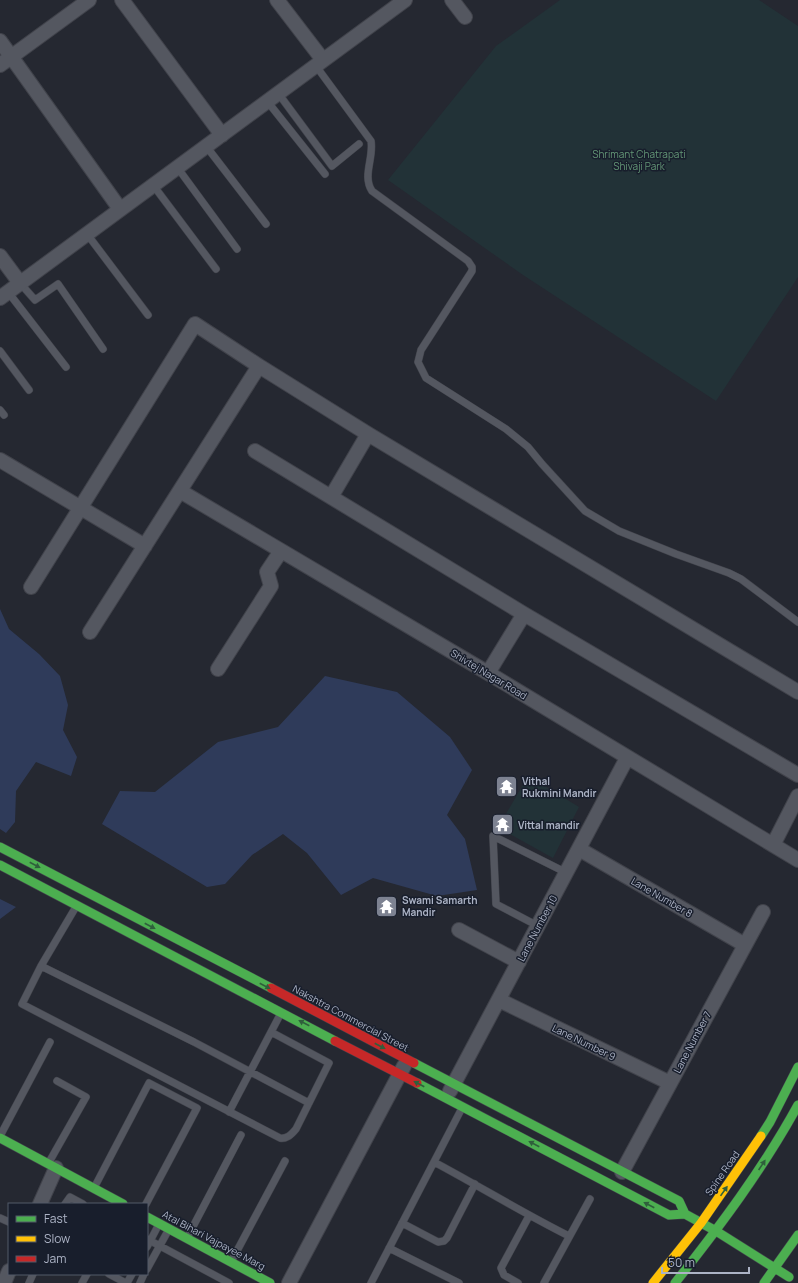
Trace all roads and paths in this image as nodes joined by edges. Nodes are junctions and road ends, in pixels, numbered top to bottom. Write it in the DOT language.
graph roads {
  1 [pos="89,0"];
  2 [pos="122,0"];
  3 [pos="277,0"];
  4 [pos="405,0"];
  5 [pos="452,0"];
  6 [pos="465,17"];
  7 [pos="0,41"];
  8 [pos="6,61"];
  9 [pos="320,63"];
  10 [pos="273,97"];
  11 [pos="222,135"];
  12 [pos="359,144"];
  13 [pos="206,146"];
  14 [pos="178,167"];
  15 [pos="325,174"];
  16 [pos="153,185"];
  17 [pos="120,209"];
  18 [pos="266,224"];
  19 [pos="87,234"];
  20 [pos="237,249"];
  21 [pos="0,256"];
  22 [pos="216,269"];
  23 [pos="20,283"];
  24 [pos="4,295"];
  25 [pos="148,315"];
  26 [pos="103,349"];
  27 [pos="0,351"];
  28 [pos="259,366"];
  29 [pos="66,367"];
  30 [pos="29,390"];
  31 [pos="368,434"];
  32 [pos="255,451"];
  33 [pos="0,460"];
  34 [pos="180,491"];
  35 [pos="331,497"];
  36 [pos="80,508"];
  37 [pos="145,546"];
  38 [pos="281,551"];
  39 [pos="31,587"];
  40 [pos="524,614"];
  41 [pos="798,622"];
  42 [pos="90,632"];
  43 [pos="218,669"];
  44 [pos="488,673"];
  45 [pos="798,692"];
  46 [pos="627,758"];
  47 [pos="798,775"];
  48 [pos="798,796"];
  49 [pos="773,845"];
  50 [pos="0,847"];
  51 [pos="579,849"];
  52 [pos="798,860"];
  53 [pos="0,865"];
  54 [pos="566,873"];
  55 [pos="77,905"];
  56 [pos="763,912"];
  57 [pos="538,926"];
  58 [pos="459,930"];
  59 [pos="745,945"];
  60 [pos="518,962"];
  61 [pos="41,966"];
  62 [pos="499,1000"];
  63 [pos="281,1012"];
  64 [pos="271,1032"];
  65 [pos="50,1042"];
  66 [pos="408,1060"];
  67 [pos="798,1067"];
  68 [pos="250,1071"];
  69 [pos="400,1074"];
  70 [pos="58,1081"];
  71 [pos="670,1083"];
  72 [pos="454,1084"];
  73 [pos="446,1098"];
  74 [pos="309,1103"];
  75 [pos="798,1105"];
  76 [pos="463,1106"];
  77 [pos="228,1112"];
  78 [pos="241,1135"];
  79 [pos="0,1137"];
  80 [pos="285,1161"];
  81 [pos="434,1162"];
  82 [pos="52,1166"];
  83 [pos="622,1172"];
  84 [pos="475,1184"];
  85 [pos="94,1188"];
  86 [pos="590,1199"];
  87 [pos="40,1203"];
  88 [pos="66,1203"];
  89 [pos="81,1203"];
  90 [pos="121,1203"];
  91 [pos="147,1203"];
  92 [pos="686,1214"];
  93 [pos="529,1216"];
  94 [pos="148,1218"];
  95 [pos="402,1223"];
  96 [pos="701,1223"];
  97 [pos="160,1224"];
  98 [pos="169,1229"];
  99 [pos="716,1231"];
  100 [pos="798,1235"];
  101 [pos="570,1236"];
  102 [pos="187,1238"];
  103 [pos="148,1242"];
  104 [pos="160,1245"];
  105 [pos="389,1248"];
  106 [pos="231,1262"];
  107 [pos="148,1267"];
  108 [pos="774,1268"];
  109 [pos="111,1275"];
  110 [pos="789,1277"];
  111 [pos="449,1281"];
  112 [pos="127,1283"];
  113 [pos="229,1283"];
  114 [pos="270,1283"];
  115 [pos="289,1283"];
  116 [pos="371,1283"];
  117 [pos="459,1283"];
  118 [pos="518,1283"];
  119 [pos="544,1283"];
  120 [pos="653,1283"];
  121 [pos="675,1283"];
  122 [pos="764,1283"];
  1 -- 8 [label="street"];
  2 -- 11 [label="street"];
  3 -- 9 [label="street"];
  4 -- 9 [label="street"];
  5 -- 6 [label="street"];
  7 -- 8 [label="street"];
  8 -- 17 [label="street"];
  9 -- 10 [label="street"];
  9 -- 41 [label="lane"];
  10 -- 11 [label="street"];
  10 -- 12 [label="lane"];
  10 -- 15 [label="lane"];
  11 -- 13 [label="street"];
  13 -- 14 [label="street"];
  13 -- 18 [label="lane"];
  14 -- 16 [label="street"];
  14 -- 20 [label="lane"];
  16 -- 17 [label="street"];
  16 -- 22 [label="lane"];
  17 -- 19 [label="street"];
  19 -- 23 [label="street"];
  19 -- 25 [label="lane"];
  21 -- 23 [label="street"];
  23 -- 24 [label="street"];
  23 -- 26 [label="lane"];
  24 -- 29 [label="lane"];
  27 -- 30 [label="lane"];
  28 -- 31 [label="street"];
  28 -- 34 [label="street"];
  28 -- 36 [label="street"];
  31 -- 35 [label="street"];
  31 -- 45 [label="street"];
  32 -- 35 [label="street"];
  33 -- 36 [label="street"];
  34 -- 37 [label="street"];
  34 -- 38 [label="street, Shivtej Nagar Road"];
  35 -- 40 [label="street"];
  36 -- 37 [label="street"];
  36 -- 39 [label="street"];
  37 -- 42 [label="street"];
  38 -- 43 [label="street"];
  38 -- 44 [label="street, Shivtej Nagar Road"];
  40 -- 44 [label="street"];
  40 -- 47 [label="street"];
  44 -- 46 [label="street, Shivtej Nagar Road"];
  46 -- 49 [label="street, Shivtej Nagar Road"];
  46 -- 51 [label="street, Lane Number 10"];
  48 -- 49 [label="street"];
  49 -- 52 [label="street, Shivtej Nagar Road"];
  50 -- 66 [label="street, Nakshtra Commercial Street, one-way"];
  51 -- 54 [label="street, Lane Number 10"];
  51 -- 59 [label="street, Lane Number 8"];
  53 -- 55 [label="street"];
  54 -- 57 [label="street, Lane Number 10"];
  54 -- 57 [label="lane"];
  55 -- 61 [label="lane"];
  55 -- 63 [label="street"];
  56 -- 59 [label="street, Lane Number 7"];
  57 -- 60 [label="street, Lane Number 10"];
  58 -- 60 [label="street"];
  59 -- 71 [label="street, Lane Number 7"];
  60 -- 62 [label="street, Lane Number 10"];
  61 -- 68 [label="lane"];
  61 -- 77 [label="lane"];
  62 -- 71 [label="street, Lane Number 9"];
  62 -- 72 [label="street, Lane Number 10"];
  63 -- 64 [label="lane"];
  69 -- 63 [label="street, one-way"];
  64 -- 68 [label="lane"];
  64 -- 74 [label="lane"];
  65 -- 79 [label="lane"];
  66 -- 69 [label="street"];
  66 -- 72 [label="street, Nakshtra Commercial Street"];
  96 -- 67 [label="street, Spine Road, one-way"];
  68 -- 74 [label="lane"];
  68 -- 77 [label="lane"];
  73 -- 69 [label="street, one-way"];
  69 -- 115 [label="street"];
  70 -- 82 [label="lane"];
  71 -- 83 [label="street, Lane Number 7"];
  72 -- 73 [label="street, Lane Number 10"];
  72 -- 83 [label="street, Nakshtra Commercial Street"];
  73 -- 76 [label="street"];
  74 -- 77 [label="lane"];
  99 -- 75 [label="street, one-way"];
  76 -- 81 [label="lane"];
  92 -- 76 [label="street, one-way"];
  78 -- 102 [label="lane"];
  79 -- 82 [label="street"];
  80 -- 106 [label="lane"];
  81 -- 84 [label="lane"];
  81 -- 95 [label="lane"];
  82 -- 85 [label="street"];
  82 -- 87 [label="street"];
  83 -- 92 [label="street, Nakshtra Commercial Street"];
  84 -- 93 [label="lane"];
  84 -- 95 [label="lane"];
  85 -- 90 [label="street"];
  85 -- 91 [label="lane"];
  86 -- 101 [label="lane"];
  88 -- 89 [label="lane"];
  92 -- 96 [label="street, Nakshtra Commercial Street"];
  93 -- 101 [label="lane"];
  93 -- 118 [label="lane"];
  94 -- 97 [label="street, Atal Bihari Vajpayee Marg"];
  95 -- 105 [label="lane"];
  96 -- 99 [label="street, Nakshtra Commercial Street"];
  96 -- 120 [label="street, Spine Road"];
  97 -- 98 [label="street, Atal Bihari Vajpayee Marg"];
  97 -- 103 [label="lane"];
  98 -- 102 [label="street, Atal Bihari Vajpayee Marg"];
  98 -- 104 [label="lane"];
  99 -- 108 [label="street, Nakshtra Commercial Street"];
  99 -- 121 [label="street"];
  100 -- 108 [label="street"];
  101 -- 119 [label="lane"];
  102 -- 106 [label="street, Atal Bihari Vajpayee Marg"];
  103 -- 104 [label="lane"];
  104 -- 107 [label="lane"];
  104 -- 113 [label="lane"];
  105 -- 111 [label="lane"];
  105 -- 116 [label="lane"];
  106 -- 114 [label="street, Atal Bihari Vajpayee Marg"];
  108 -- 110 [label="street, Nakshtra Commercial Street"];
  108 -- 122 [label="street"];
  109 -- 112 [label="lane"];
  111 -- 117 [label="lane"];
}
